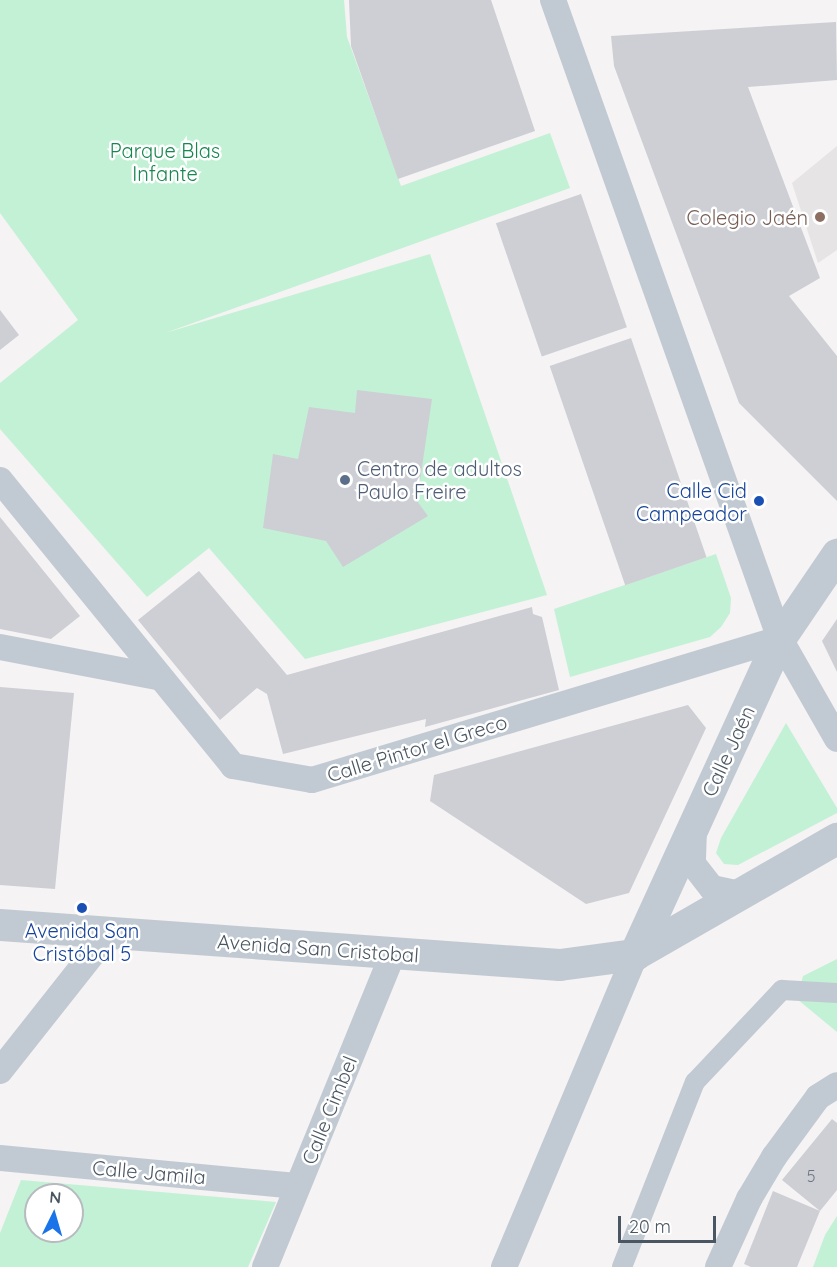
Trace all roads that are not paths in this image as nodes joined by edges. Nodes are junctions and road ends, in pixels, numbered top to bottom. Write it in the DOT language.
graph roads {
  1 [pos="553,0"];
  2 [pos="0,480"];
  3 [pos="837,555"];
  4 [pos="780,639"];
  5 [pos="0,647"];
  6 [pos="158,677"];
  7 [pos="837,739"];
  8 [pos="694,826"];
  9 [pos="837,839"];
  10 [pos="741,894"];
  11 [pos="0,925"];
  12 [pos="109,933"];
  13 [pos="393,954"];
  14 [pos="635,955"];
  15 [pos="837,993"];
  16 [pos="0,1071"];
  17 [pos="837,1085"];
  18 [pos="0,1158"];
  19 [pos="297,1186"];
  20 [pos="266,1267"];
  21 [pos="504,1267"];
  22 [pos="622,1267"];
  23 [pos="718,1267"];
  1 -- 4 [label="street"];
  2 -- 6 [label="street, Calle Pintor el Greco"];
  3 -- 4 [label="street, Calle Jaén"];
  4 -- 6 [label="street, Calle Pintor el Greco"];
  4 -- 7 [label="street"];
  4 -- 8 [label="street, Calle Jaén"];
  5 -- 6 [label="street"];
  8 -- 10 [label="street"];
  8 -- 14 [label="street, Calle Jaén"];
  9 -- 10 [label="street"];
  10 -- 14 [label="street"];
  11 -- 12 [label="street, Avenida San Cristobal"];
  12 -- 13 [label="street, Avenida San Cristobal"];
  12 -- 16 [label="street"];
  13 -- 14 [label="street, Avenida San Cristobal"];
  13 -- 19 [label="street, Calle Cimbel"];
  14 -- 21 [label="street"];
  15 -- 22 [label="street"];
  17 -- 23 [label="street"];
  18 -- 19 [label="street, Calle Jamila"];
  19 -- 20 [label="street, Calle Cimbel"];
}
